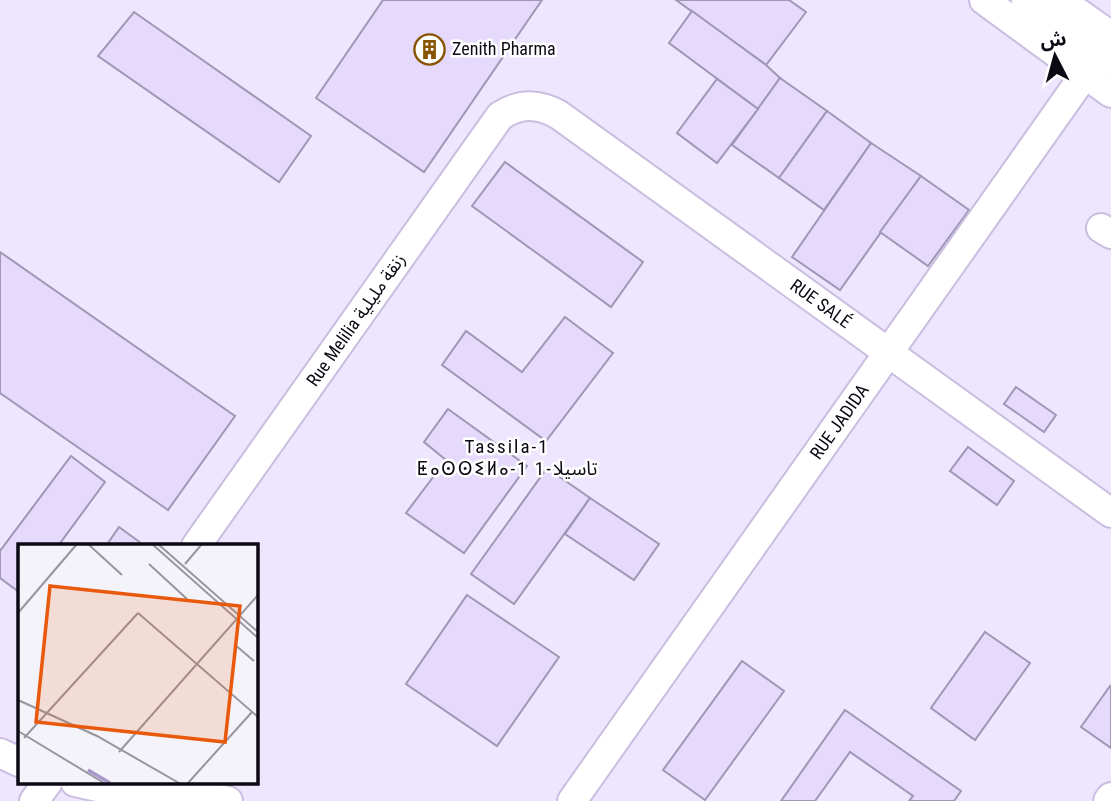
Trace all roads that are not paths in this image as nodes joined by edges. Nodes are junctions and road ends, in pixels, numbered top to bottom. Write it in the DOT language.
graph roads {
  1 [pos="984,0"];
  2 [pos="1026,0"];
  3 [pos="1036,0"];
  4 [pos="1060,0"];
  5 [pos="1106,62"];
  6 [pos="526,114"];
  7 [pos="891,365"];
  8 [pos="1111,513"];
  9 [pos="1111,531"];
  10 [pos="197,544"];
  11 [pos="217,544"];
  12 [pos="0,734"];
  13 [pos="18,743"];
  14 [pos="0,753"];
  15 [pos="18,762"];
  16 [pos="28,784"];
  17 [pos="47,784"];
  18 [pos="84,784"];
  19 [pos="154,784"];
  20 [pos="15,801"];
  21 [pos="34,801"];
  22 [pos="160,801"];
  23 [pos="228,801"];
  24 [pos="572,801"];
  25 [pos="587,801"];
  1 -- 5 [label="street"];
  2 -- 5 [label="street"];
  3 -- 5 [label="street"];
  4 -- 5 [label="street"];
  5 -- 7 [label="street, RUE JADIDA"];
  6 -- 7 [label="street, RUE SALÉ"];
  6 -- 10 [label="street, Rue Melilia زنقة مليلية"];
  6 -- 11 [label="street, Rue Melilia زنقة مليلية"];
  7 -- 8 [label="street, RUE SALÉ"];
  7 -- 9 [label="street, RUE SALÉ"];
  7 -- 24 [label="street, RUE JADIDA"];
  7 -- 25 [label="street, RUE JADIDA"];
  12 -- 13 [label="street"];
  14 -- 15 [label="street"];
  16 -- 20 [label="street"];
  17 -- 21 [label="street"];
  18 -- 22 [label="street"];
  19 -- 23 [label="street"];
}
